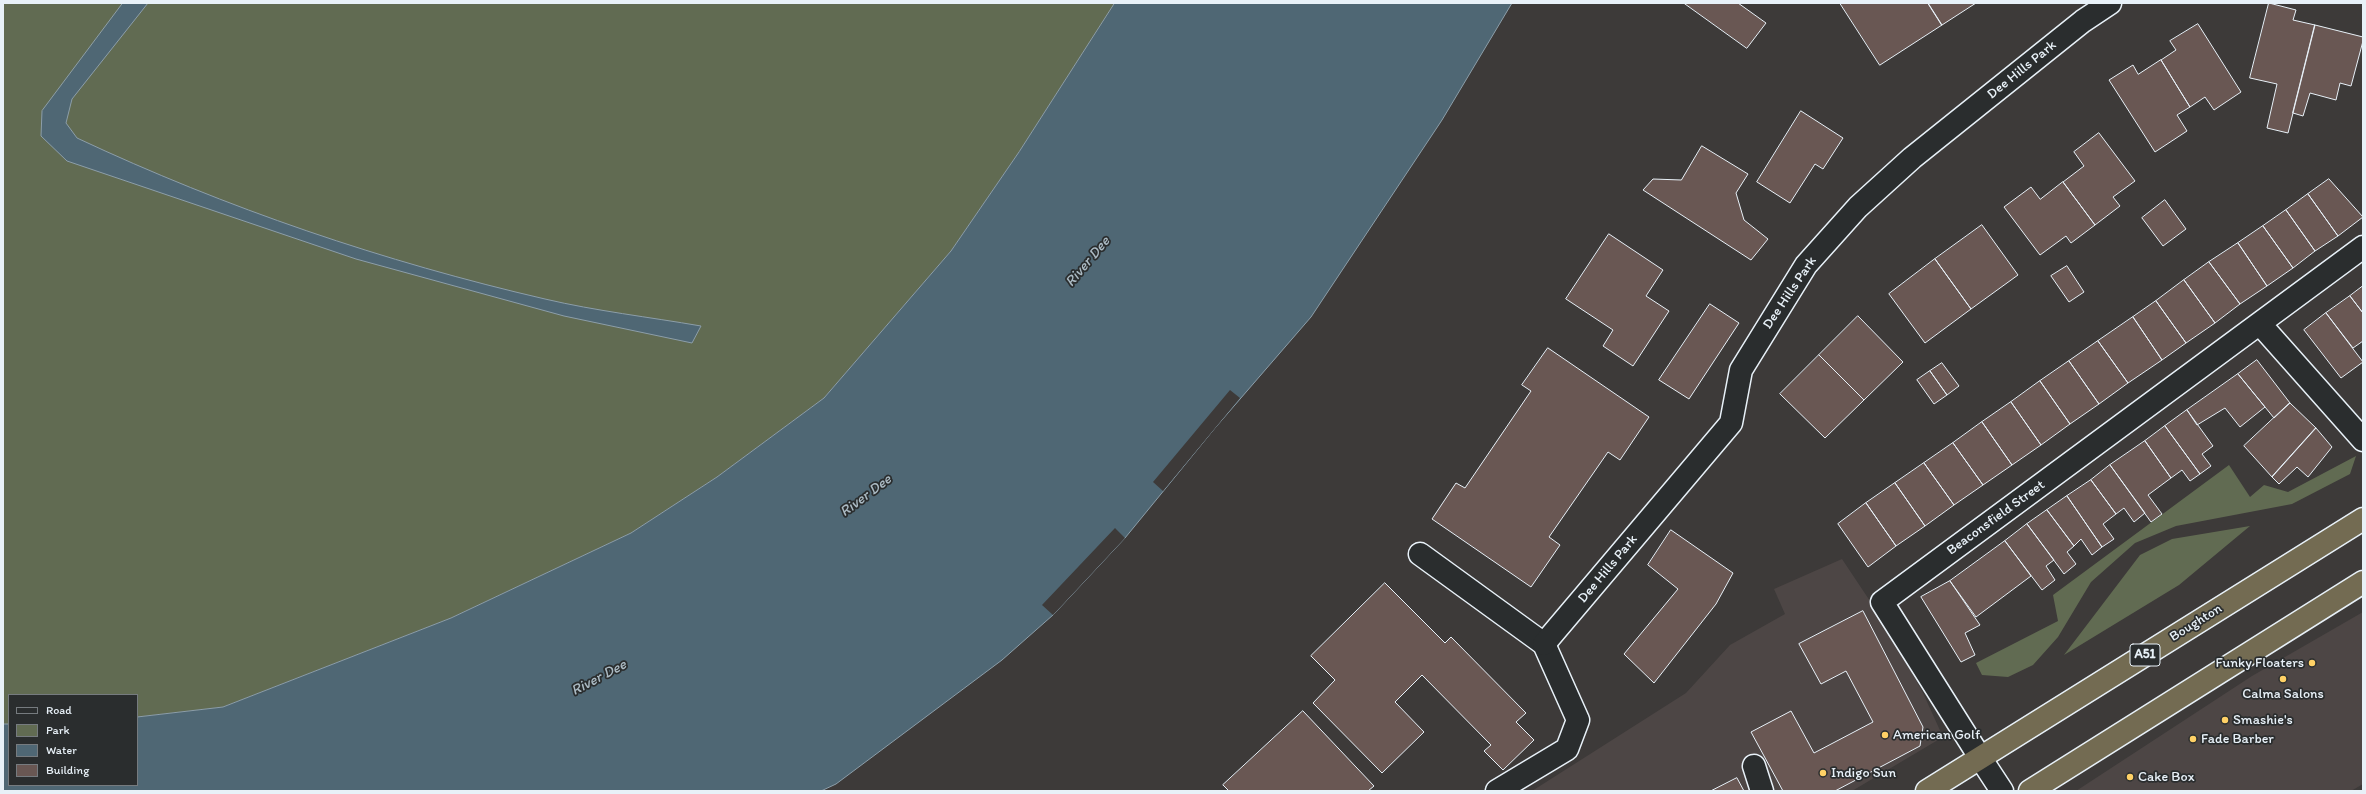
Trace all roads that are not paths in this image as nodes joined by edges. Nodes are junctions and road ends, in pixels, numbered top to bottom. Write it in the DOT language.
graph roads {
  1 [pos="2110,3"];
  2 [pos="2363,247"];
  3 [pos="2260,324"];
  4 [pos="2363,440"];
  5 [pos="2363,519"];
  6 [pos="1420,554"];
  7 [pos="2363,582"];
  8 [pos="1544,644"];
  9 [pos="1981,759"];
  10 [pos="1754,766"];
  11 [pos="1497,791"];
  12 [pos="1762,791"];
  13 [pos="1927,791"];
  14 [pos="2002,791"];
  15 [pos="2030,791"];
  1 -- 8 [label="street, Dee Hills Park"];
  2 -- 3 [label="street, Beaconsfield Street"];
  3 -- 4 [label="street"];
  3 -- 9 [label="street, Beaconsfield Street"];
  5 -- 9 [label="highway, Boughton / A51"];
  6 -- 8 [label="street"];
  7 -- 15 [label="highway"];
  8 -- 11 [label="street"];
  9 -- 13 [label="highway, Boughton / A51"];
  9 -- 14 [label="street"];
  10 -- 12 [label="street"];
}
